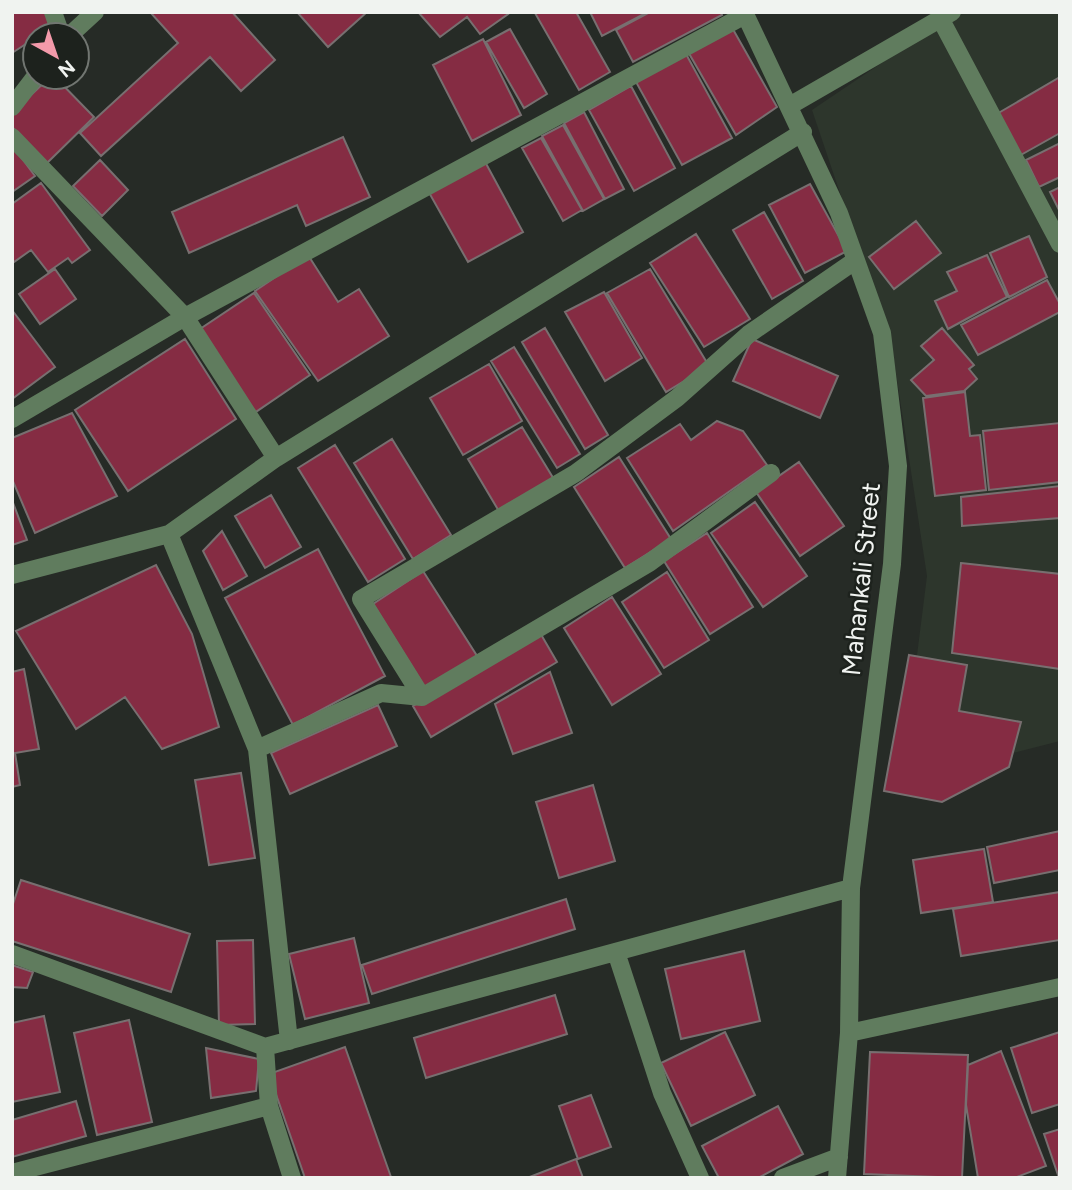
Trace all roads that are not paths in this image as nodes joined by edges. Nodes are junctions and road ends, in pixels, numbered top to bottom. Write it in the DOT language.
graph roads {
  1 [pos="745,13"];
  2 [pos="946,15"];
  3 [pos="24,91"];
  4 [pos="790,106"];
  5 [pos="12,107"];
  6 [pos="803,132"];
  7 [pos="12,137"];
  8 [pos="1055,221"];
  9 [pos="1060,244"];
  10 [pos="856,260"];
  11 [pos="185,317"];
  12 [pos="12,419"];
  13 [pos="276,458"];
  14 [pos="771,472"];
  15 [pos="169,534"];
  16 [pos="12,575"];
  17 [pos="422,697"];
  18 [pos="257,749"];
  19 [pos="851,888"];
  20 [pos="617,952"];
  21 [pos="12,954"];
  22 [pos="1060,987"];
  23 [pos="849,1033"];
  24 [pos="289,1041"];
  25 [pos="265,1047"];
  26 [pos="269,1106"];
  27 [pos="839,1157"];
  28 [pos="12,1173"];
  29 [pos="292,1178"];
  30 [pos="700,1178"];
  31 [pos="783,1178"];
  32 [pos="837,1178"];
  1 -- 4 [label="street, Mahankali Street"];
  1 -- 11 [label="street"];
  2 -- 4 [label="street"];
  2 -- 8 [label="street"];
  3 -- 5 [label="street"];
  4 -- 6 [label="street, Mahankali Street"];
  6 -- 10 [label="street, Mahankali Street"];
  6 -- 13 [label="street"];
  7 -- 11 [label="street"];
  8 -- 9 [label="street"];
  10 -- 17 [label="street"];
  10 -- 19 [label="street, Mahankali Street"];
  11 -- 12 [label="street"];
  11 -- 13 [label="street"];
  13 -- 15 [label="street"];
  14 -- 17 [label="street"];
  15 -- 16 [label="street"];
  15 -- 18 [label="street"];
  17 -- 18 [label="street"];
  18 -- 24 [label="street"];
  19 -- 20 [label="street"];
  19 -- 23 [label="street, Mahankali Street"];
  20 -- 24 [label="street"];
  20 -- 30 [label="street"];
  21 -- 25 [label="street"];
  22 -- 23 [label="street"];
  23 -- 27 [label="street, Mahankali Street"];
  24 -- 25 [label="street"];
  25 -- 26 [label="street"];
  26 -- 28 [label="street"];
  26 -- 29 [label="street"];
  27 -- 31 [label="street"];
  27 -- 32 [label="street, Mahankali Street"];
}
